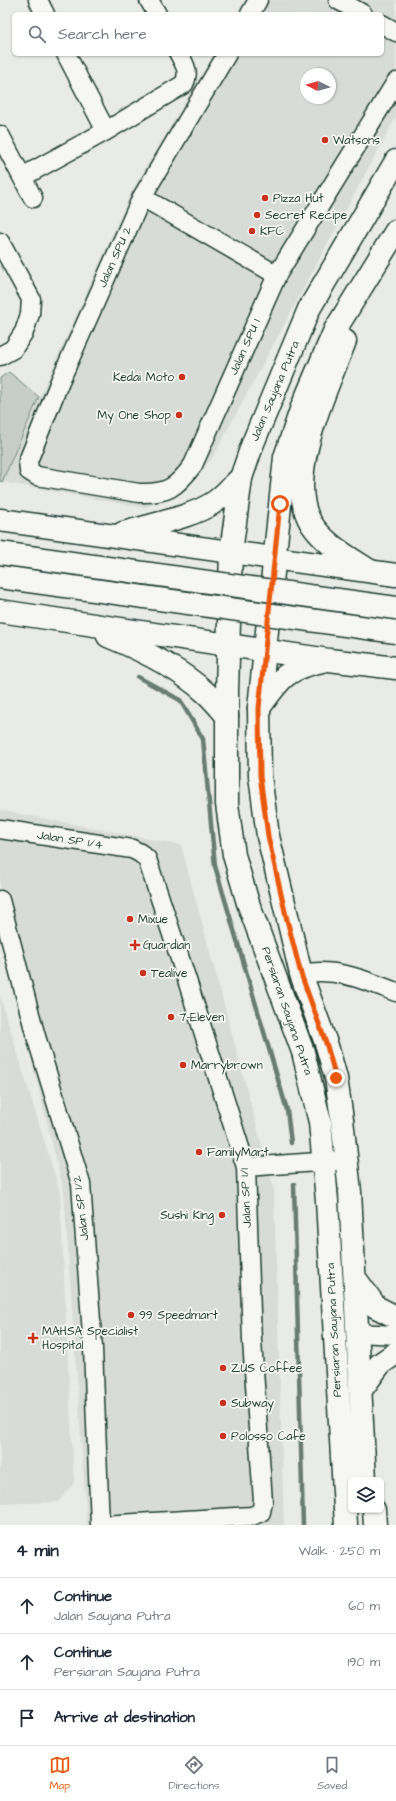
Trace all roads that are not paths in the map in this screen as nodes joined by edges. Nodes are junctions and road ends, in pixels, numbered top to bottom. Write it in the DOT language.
graph roads {
  1 [pos="38,0"];
  2 [pos="149,0"];
  3 [pos="258,0"];
  4 [pos="338,0"];
  5 [pos="44,12"];
  6 [pos="156,12"];
  7 [pos="251,12"];
  8 [pos="359,12"];
  9 [pos="384,25"];
  10 [pos="396,32"];
  11 [pos="67,56"];
  12 [pos="180,56"];
  13 [pos="226,56"];
  14 [pos="396,82"];
  15 [pos="106,131"];
  16 [pos="0,135"];
  17 [pos="396,161"];
  18 [pos="22,177"];
  19 [pos="142,197"];
  20 [pos="33,198"];
  21 [pos="396,231"];
  22 [pos="0,242"];
  23 [pos="277,275"];
  24 [pos="357,292"];
  25 [pos="0,356"];
  26 [pos="29,471"];
  27 [pos="241,478"];
  28 [pos="0,520"];
  29 [pos="113,535"];
  30 [pos="231,552"];
  31 [pos="0,553"];
  32 [pos="275,558"];
  33 [pos="370,571"];
  34 [pos="396,575"];
  35 [pos="0,577"];
  36 [pos="396,608"];
  37 [pos="0,611"];
  38 [pos="72,622"];
  39 [pos="396,632"];
  40 [pos="228,645"];
  41 [pos="265,650"];
  42 [pos="329,660"];
  43 [pos="396,668"];
  44 [pos="259,708"];
  45 [pos="227,716"];
  46 [pos="0,829"];
  47 [pos="140,853"];
  48 [pos="0,900"];
  49 [pos="301,974"];
  50 [pos="396,992"];
  51 [pos="347,1160"];
  52 [pos="324,1162"];
  53 [pos="246,1167"];
  54 [pos="355,1278"];
  55 [pos="396,1317"];
  56 [pos="358,1333"];
  57 [pos="396,1335"];
  58 [pos="396,1353"];
  59 [pos="361,1390"];
  60 [pos="365,1477"];
  61 [pos="366,1513"];
  62 [pos="374,1513"];
  63 [pos="344,1523"];
  64 [pos="100,1525"];
  65 [pos="103,1525"];
  66 [pos="367,1525"];
  67 [pos="375,1525"];
  1 -- 5 [label="street"];
  2 -- 6 [label="street"];
  3 -- 7 [label="street"];
  4 -- 8 [label="street"];
  9 -- 10 [label="street"];
  11 -- 15 [label="street"];
  12 -- 15 [label="street"];
  13 -- 19 [label="street, Jalan SPU 2"];
  14 -- 23 [label="street, Jalan SPU 1"];
  15 -- 18 [label="street"];
  16 -- 18 [label="street"];
  17 -- 27 [label="main road, Jalan Saujana Putra"];
  18 -- 20 [label="street"];
  19 -- 23 [label="street"];
  19 -- 26 [label="street, Jalan SPU 2"];
  21 -- 24 [label="main road"];
  22 -- 25 [label="street"];
  23 -- 26 [label="street, Jalan SPU 1"];
  24 -- 32 [label="main road"];
  24 -- 33 [label="main road"];
  27 -- 29 [label="main road"];
  27 -- 30 [label="main road, Jalan Saujana Putra"];
  28 -- 29 [label="main road"];
  29 -- 30 [label="main road"];
  30 -- 32 [label="main road"];
  30 -- 40 [label="main road, Jalan Saujana Putra"];
  31 -- 36 [label="main road, bridge"];
  32 -- 33 [label="main road"];
  32 -- 41 [label="main road"];
  33 -- 34 [label="main road"];
  35 -- 39 [label="main road, bridge"];
  37 -- 38 [label="main road"];
  38 -- 40 [label="main road"];
  38 -- 45 [label="main road"];
  40 -- 41 [label="main road"];
  40 -- 45 [label="main road, Persiaran Saujana Putra"];
  41 -- 42 [label="main road"];
  41 -- 44 [label="main road, Persiaran Saujana Putra"];
  42 -- 43 [label="main road"];
  42 -- 44 [label="main road"];
  44 -- 49 [label="main road, Persiaran Saujana Putra"];
  45 -- 52 [label="main road, Persiaran Saujana Putra"];
  46 -- 47 [label="street, Jalan SP 1/4"];
  47 -- 53 [label="street, Jalan SP 1/1"];
  48 -- 64 [label="street, Jalan SP 1/2"];
  49 -- 50 [label="street"];
  49 -- 51 [label="main road, Persiaran Saujana Putra"];
  51 -- 52 [label="street"];
  51 -- 54 [label="main road, Persiaran Saujana Putra"];
  52 -- 53 [label="street"];
  52 -- 63 [label="main road, Persiaran Saujana Putra"];
  53 -- 65 [label="street, Jalan SP 1/1"];
  54 -- 55 [label="main road"];
  54 -- 56 [label="main road, Persiaran Saujana Putra"];
  56 -- 57 [label="street"];
  56 -- 59 [label="main road, Persiaran Saujana Putra"];
  58 -- 59 [label="main road"];
  59 -- 60 [label="main road, Persiaran Saujana Putra"];
  61 -- 66 [label="main road"];
  62 -- 67 [label="main road"];
}
